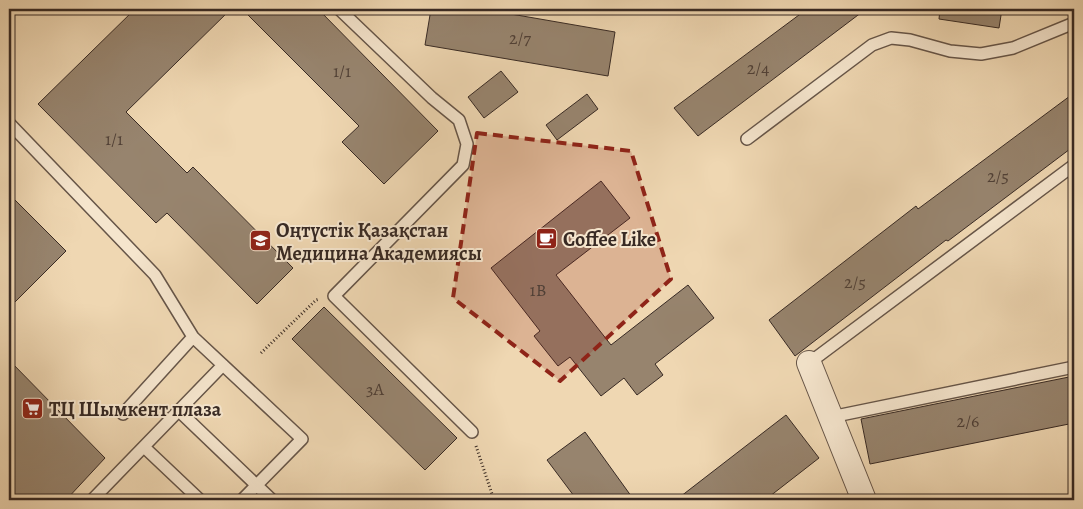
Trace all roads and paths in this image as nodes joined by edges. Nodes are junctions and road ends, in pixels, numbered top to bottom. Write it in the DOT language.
graph roads {
  1 [pos="12,9"];
  2 [pos="339,9"];
  3 [pos="9,12"];
  4 [pos="1074,23"];
  5 [pos="9,123"];
  6 [pos="747,139"];
  7 [pos="1074,165"];
  8 [pos="334,296"];
  9 [pos="193,337"];
  10 [pos="261,353"];
  11 [pos="809,363"];
  12 [pos="223,365"];
  13 [pos="1074,367"];
  14 [pos="179,411"];
  15 [pos="122,414"];
  16 [pos="831,417"];
  17 [pos="472,432"];
  18 [pos="144,447"];
  19 [pos="257,485"];
  20 [pos="97,499"];
  21 [pos="200,500"];
  22 [pos="242,500"];
  23 [pos="272,500"];
  24 [pos="494,500"];
  25 [pos="864,500"];
  1 -- 3 [label="path"];
  2 -- 8 [label="lane"];
  4 -- 6 [label="lane"];
  5 -- 9 [label="lane"];
  7 -- 11 [label="lane"];
  8 -- 10 [label="path"];
  8 -- 17 [label="lane"];
  9 -- 12 [label="lane"];
  9 -- 15 [label="lane"];
  11 -- 16 [label="street"];
  12 -- 14 [label="lane"];
  12 -- 19 [label="lane"];
  13 -- 16 [label="lane"];
  14 -- 18 [label="lane"];
  14 -- 19 [label="lane"];
  16 -- 25 [label="street"];
  17 -- 24 [label="path"];
  18 -- 20 [label="lane"];
  18 -- 21 [label="lane"];
  19 -- 22 [label="lane"];
  19 -- 23 [label="lane"];
}
